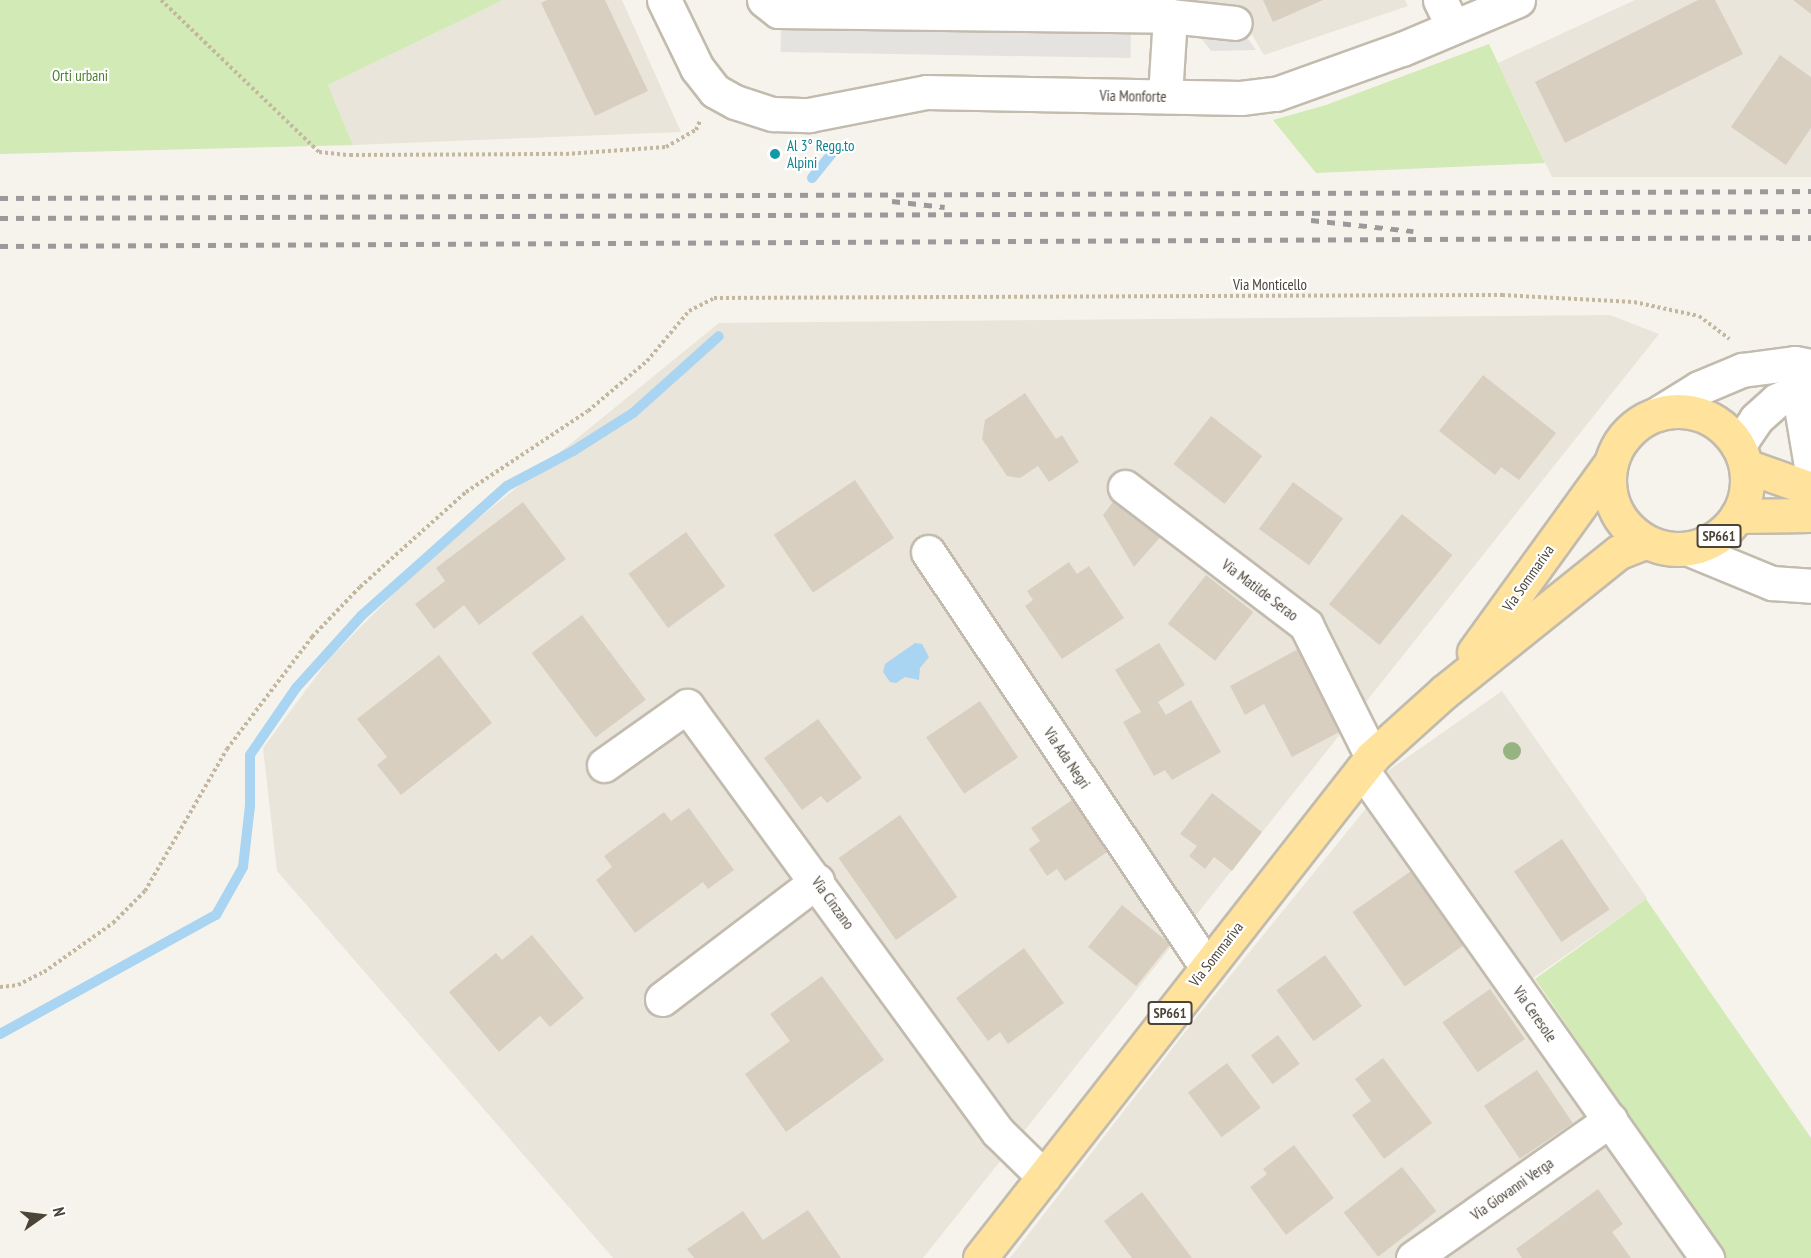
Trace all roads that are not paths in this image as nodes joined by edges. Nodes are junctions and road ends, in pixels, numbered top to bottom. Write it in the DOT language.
graph roads {
  1 [pos="664,0"];
  2 [pos="764,0"];
  3 [pos="1518,0"];
  4 [pos="1447,13"];
  5 [pos="1170,16"];
  6 [pos="1235,23"];
  7 [pos="1165,96"];
  8 [pos="1807,380"];
  9 [pos="1657,414"];
  10 [pos="1742,456"];
  11 [pos="1611,463"];
  12 [pos="1811,466"];
  13 [pos="1125,487"];
  14 [pos="1811,489"];
  15 [pos="1811,515"];
  16 [pos="1737,516"];
  17 [pos="1645,542"];
  18 [pos="1689,549"];
  19 [pos="928,552"];
  20 [pos="1811,586"];
  21 [pos="1444,692"];
  22 [pos="1367,764"];
  23 [pos="604,765"];
  24 [pos="817,881"];
  25 [pos="1206,965"];
  26 [pos="662,999"];
  27 [pos="1610,1120"];
  28 [pos="1044,1177"];
  29 [pos="980,1258"];
  30 [pos="1413,1258"];
  31 [pos="1707,1258"];
  1 -- 7 [label="street, Via Monforte"];
  2 -- 5 [label="street"];
  3 -- 4 [label="street, Via Monforte"];
  4 -- 7 [label="street, Via Monforte"];
  5 -- 6 [label="street"];
  5 -- 7 [label="street"];
  8 -- 9 [label="street"];
  8 -- 10 [label="street"];
  8 -- 12 [label="street"];
  9 -- 10 [label="main road, Via Sommariva / SP661"];
  9 -- 11 [label="main road, Via Sommariva / SP661"];
  10 -- 14 [label="main road, Via Sommariva / SP661"];
  10 -- 16 [label="main road, Via Sommariva / SP661"];
  11 -- 17 [label="main road, Via Sommariva / SP661"];
  11 -- 21 [label="main road, Via Sommariva / SP661"];
  13 -- 22 [label="street, Via Matilde Serao"];
  15 -- 16 [label="main road, SP661"];
  16 -- 18 [label="main road, Via Sommariva / SP661"];
  17 -- 18 [label="main road, Via Sommariva / SP661"];
  17 -- 21 [label="main road, Via Sommariva / SP661"];
  18 -- 20 [label="street"];
  19 -- 25 [label="street, Via Ada Negri"];
  21 -- 22 [label="main road, Via Sommariva / SP661"];
  22 -- 25 [label="main road, Via Sommariva / SP661"];
  22 -- 27 [label="street, Via Ceresole"];
  23 -- 24 [label="street, Via Cinzano"];
  24 -- 26 [label="street"];
  24 -- 28 [label="street, Via Cinzano"];
  25 -- 28 [label="main road, Via Sommariva / SP661"];
  27 -- 30 [label="street, Via Giovanni Verga"];
  27 -- 31 [label="street, Via Ceresole"];
  28 -- 29 [label="main road, Via Sommariva / SP661"];
}
